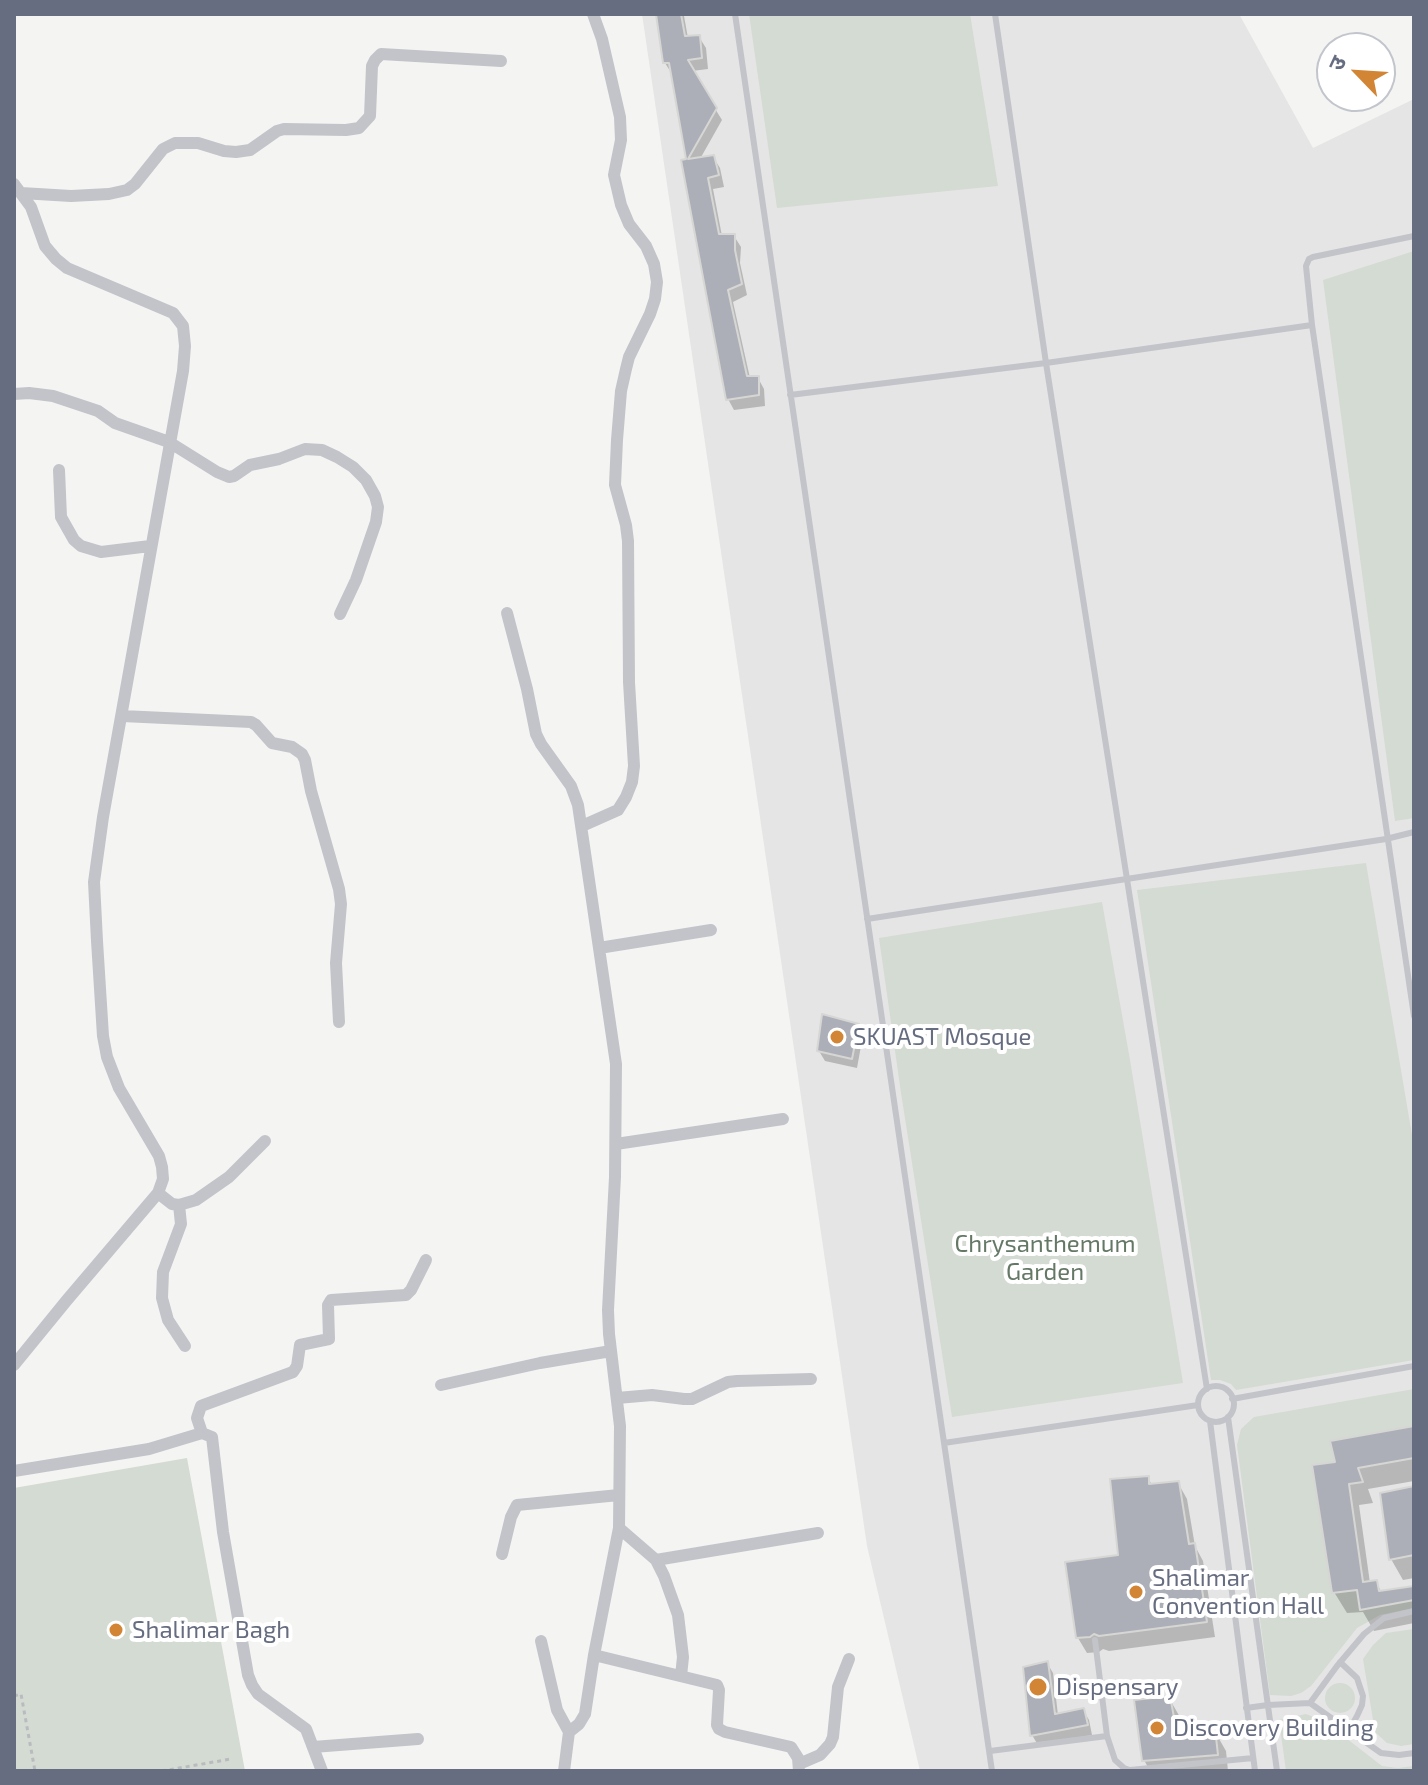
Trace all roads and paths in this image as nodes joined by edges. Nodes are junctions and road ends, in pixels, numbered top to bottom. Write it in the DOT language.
graph roads {
  1 [pos="593,14"];
  2 [pos="735,14"];
  3 [pos="995,14"];
  4 [pos="501,61"];
  5 [pos="18,189"];
  6 [pos="1414,236"];
  7 [pos="1312,325"];
  8 [pos="1046,363"];
  9 [pos="14,394"];
  10 [pos="790,395"];
  11 [pos="169,442"];
  12 [pos="59,470"];
  13 [pos="150,546"];
  14 [pos="507,613"];
  15 [pos="340,614"];
  16 [pos="122,716"];
  17 [pos="582,826"];
  18 [pos="1414,832"];
  19 [pos="1386,839"];
  20 [pos="1126,879"];
  21 [pos="867,919"];
  22 [pos="711,930"];
  23 [pos="599,948"];
  24 [pos="1414,1016"];
  25 [pos="339,1022"];
  26 [pos="783,1119"];
  27 [pos="265,1141"];
  28 [pos="616,1144"];
  29 [pos="158,1193"];
  30 [pos="179,1205"];
  31 [pos="426,1260"];
  32 [pos="185,1346"];
  33 [pos="611,1351"];
  34 [pos="14,1365"];
  35 [pos="1414,1366"];
  36 [pos="811,1379"];
  37 [pos="441,1385"];
  38 [pos="1207,1389"];
  39 [pos="617,1398"];
  40 [pos="1232,1399"];
  41 [pos="1198,1405"];
  42 [pos="1228,1417"];
  43 [pos="1210,1421"];
  44 [pos="202,1433"];
  45 [pos="944,1443"];
  46 [pos="14,1471"];
  47 [pos="619,1495"];
  48 [pos="619,1528"];
  49 [pos="818,1533"];
  50 [pos="502,1554"];
  51 [pos="656,1560"];
  52 [pos="1414,1611"];
  53 [pos="1095,1640"];
  54 [pos="541,1641"];
  55 [pos="594,1655"];
  56 [pos="849,1659"];
  57 [pos="1340,1662"];
  58 [pos="681,1676"];
  59 [pos="14,1696"];
  60 [pos="1310,1703"];
  61 [pos="1268,1705"];
  62 [pos="1246,1708"];
  63 [pos="1346,1728"];
  64 [pos="569,1732"];
  65 [pos="1107,1736"];
  66 [pos="418,1739"];
  67 [pos="313,1747"];
  68 [pos="990,1751"];
  69 [pos="1414,1753"];
  70 [pos="1253,1758"];
  71 [pos="231,1759"];
  72 [pos="799,1768"];
  73 [pos="35,1771"];
  74 [pos="162,1771"];
  75 [pos="322,1771"];
  76 [pos="564,1771"];
  77 [pos="992,1771"];
  78 [pos="1255,1771"];
  79 [pos="1277,1771"];
  1 -- 17 [label="street"];
  2 -- 10 [label="lane"];
  3 -- 8 [label="lane"];
  4 -- 5 [label="street"];
  5 -- 11 [label="street"];
  6 -- 7 [label="lane"];
  7 -- 8 [label="lane"];
  7 -- 19 [label="lane"];
  8 -- 10 [label="lane"];
  8 -- 20 [label="lane"];
  9 -- 11 [label="street"];
  10 -- 21 [label="lane"];
  11 -- 13 [label="street"];
  11 -- 15 [label="street"];
  12 -- 13 [label="street"];
  13 -- 16 [label="street"];
  14 -- 17 [label="street"];
  16 -- 25 [label="street"];
  16 -- 29 [label="street"];
  17 -- 23 [label="street"];
  18 -- 19 [label="lane"];
  19 -- 20 [label="lane"];
  19 -- 24 [label="lane"];
  20 -- 21 [label="lane"];
  20 -- 38 [label="lane"];
  21 -- 45 [label="lane"];
  22 -- 23 [label="street"];
  23 -- 28 [label="street"];
  26 -- 28 [label="street"];
  27 -- 30 [label="street"];
  28 -- 33 [label="street"];
  29 -- 30 [label="street"];
  29 -- 34 [label="street"];
  30 -- 32 [label="street"];
  31 -- 44 [label="street"];
  33 -- 37 [label="street"];
  33 -- 39 [label="street"];
  35 -- 40 [label="lane"];
  36 -- 39 [label="street"];
  38 -- 40 [label="lane"];
  38 -- 41 [label="lane"];
  39 -- 47 [label="street"];
  40 -- 42 [label="lane"];
  41 -- 43 [label="lane"];
  41 -- 45 [label="lane"];
  42 -- 43 [label="lane"];
  42 -- 61 [label="lane"];
  43 -- 62 [label="lane"];
  44 -- 46 [label="street"];
  44 -- 67 [label="street"];
  45 -- 68 [label="lane"];
  47 -- 48 [label="street"];
  47 -- 50 [label="street"];
  48 -- 51 [label="street"];
  48 -- 55 [label="street"];
  49 -- 51 [label="street"];
  51 -- 58 [label="street"];
  52 -- 57 [label="lane"];
  53 -- 65 [label="lane"];
  54 -- 64 [label="street"];
  55 -- 58 [label="street"];
  55 -- 64 [label="street"];
  56 -- 72 [label="street"];
  57 -- 60 [label="lane"];
  57 -- 63 [label="lane"];
  58 -- 72 [label="street"];
  59 -- 73 [label="path"];
  60 -- 61 [label="lane"];
  60 -- 63 [label="lane"];
  61 -- 62 [label="lane"];
  61 -- 79 [label="lane"];
  62 -- 70 [label="lane"];
  63 -- 69 [label="lane"];
  64 -- 76 [label="street"];
  65 -- 68 [label="lane"];
  65 -- 70 [label="lane"];
  66 -- 67 [label="street"];
  67 -- 75 [label="street"];
  68 -- 77 [label="lane"];
  70 -- 78 [label="lane"];
  71 -- 74 [label="path"];
}
